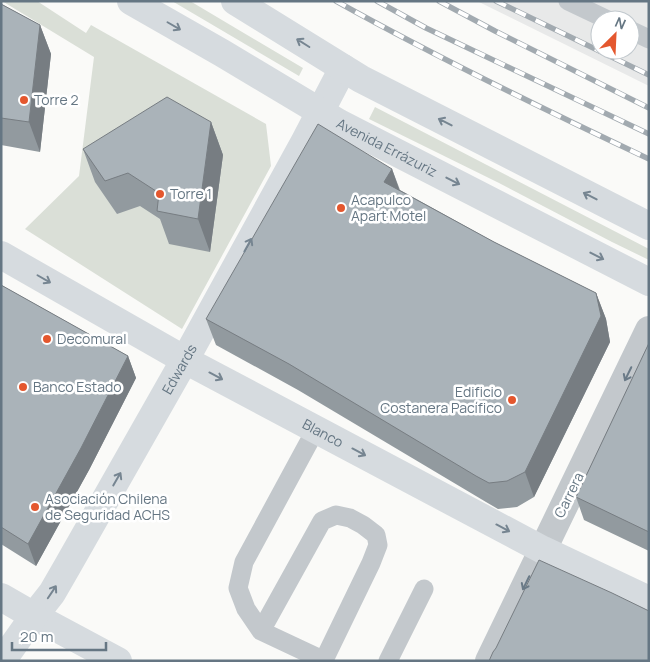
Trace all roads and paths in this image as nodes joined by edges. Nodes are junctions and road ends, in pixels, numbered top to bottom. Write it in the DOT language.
graph roads {
  1 [pos="131,1"];
  2 [pos="235,1"];
  3 [pos="568,1"];
  4 [pos="590,11"];
  5 [pos="343,68"];
  6 [pos="319,112"];
  7 [pos="649,226"];
  8 [pos="1,255"];
  9 [pos="649,282"];
  10 [pos="649,330"];
  11 [pos="185,360"];
  12 [pos="316,428"];
  13 [pos="542,550"];
  14 [pos="424,589"];
  15 [pos="1,597"];
  16 [pos="649,600"];
  17 [pos="34,616"];
  18 [pos="261,631"];
  19 [pos="324,660"];
  20 [pos="2,661"];
  21 [pos="118,661"];
  22 [pos="388,661"];
  23 [pos="489,661"];
  1 -- 6 [label="street, Avenida Errázuriz, one-way"];
  5 -- 2 [label="street, one-way"];
  3 -- 4 [label="lane"];
  5 -- 6 [label="street, Edwards"];
  7 -- 5 [label="street, one-way"];
  6 -- 9 [label="street, Avenida Errázuriz, one-way"];
  11 -- 6 [label="street, Edwards, one-way"];
  8 -- 11 [label="street, Blanco, one-way"];
  10 -- 13 [label="street, Carrera, one-way"];
  11 -- 12 [label="street, Blanco, one-way"];
  17 -- 11 [label="street, Edwards, one-way"];
  12 -- 13 [label="street, Blanco, one-way"];
  12 -- 18 [label="lane"];
  13 -- 16 [label="street, Blanco"];
  13 -- 23 [label="street, Carrera, one-way"];
  14 -- 22 [label="lane"];
  15 -- 17 [label="street"];
  17 -- 20 [label="street, Edwards"];
  17 -- 21 [label="street"];
  18 -- 19 [label="lane"];
  18 -- 19 [label="lane"];
}
